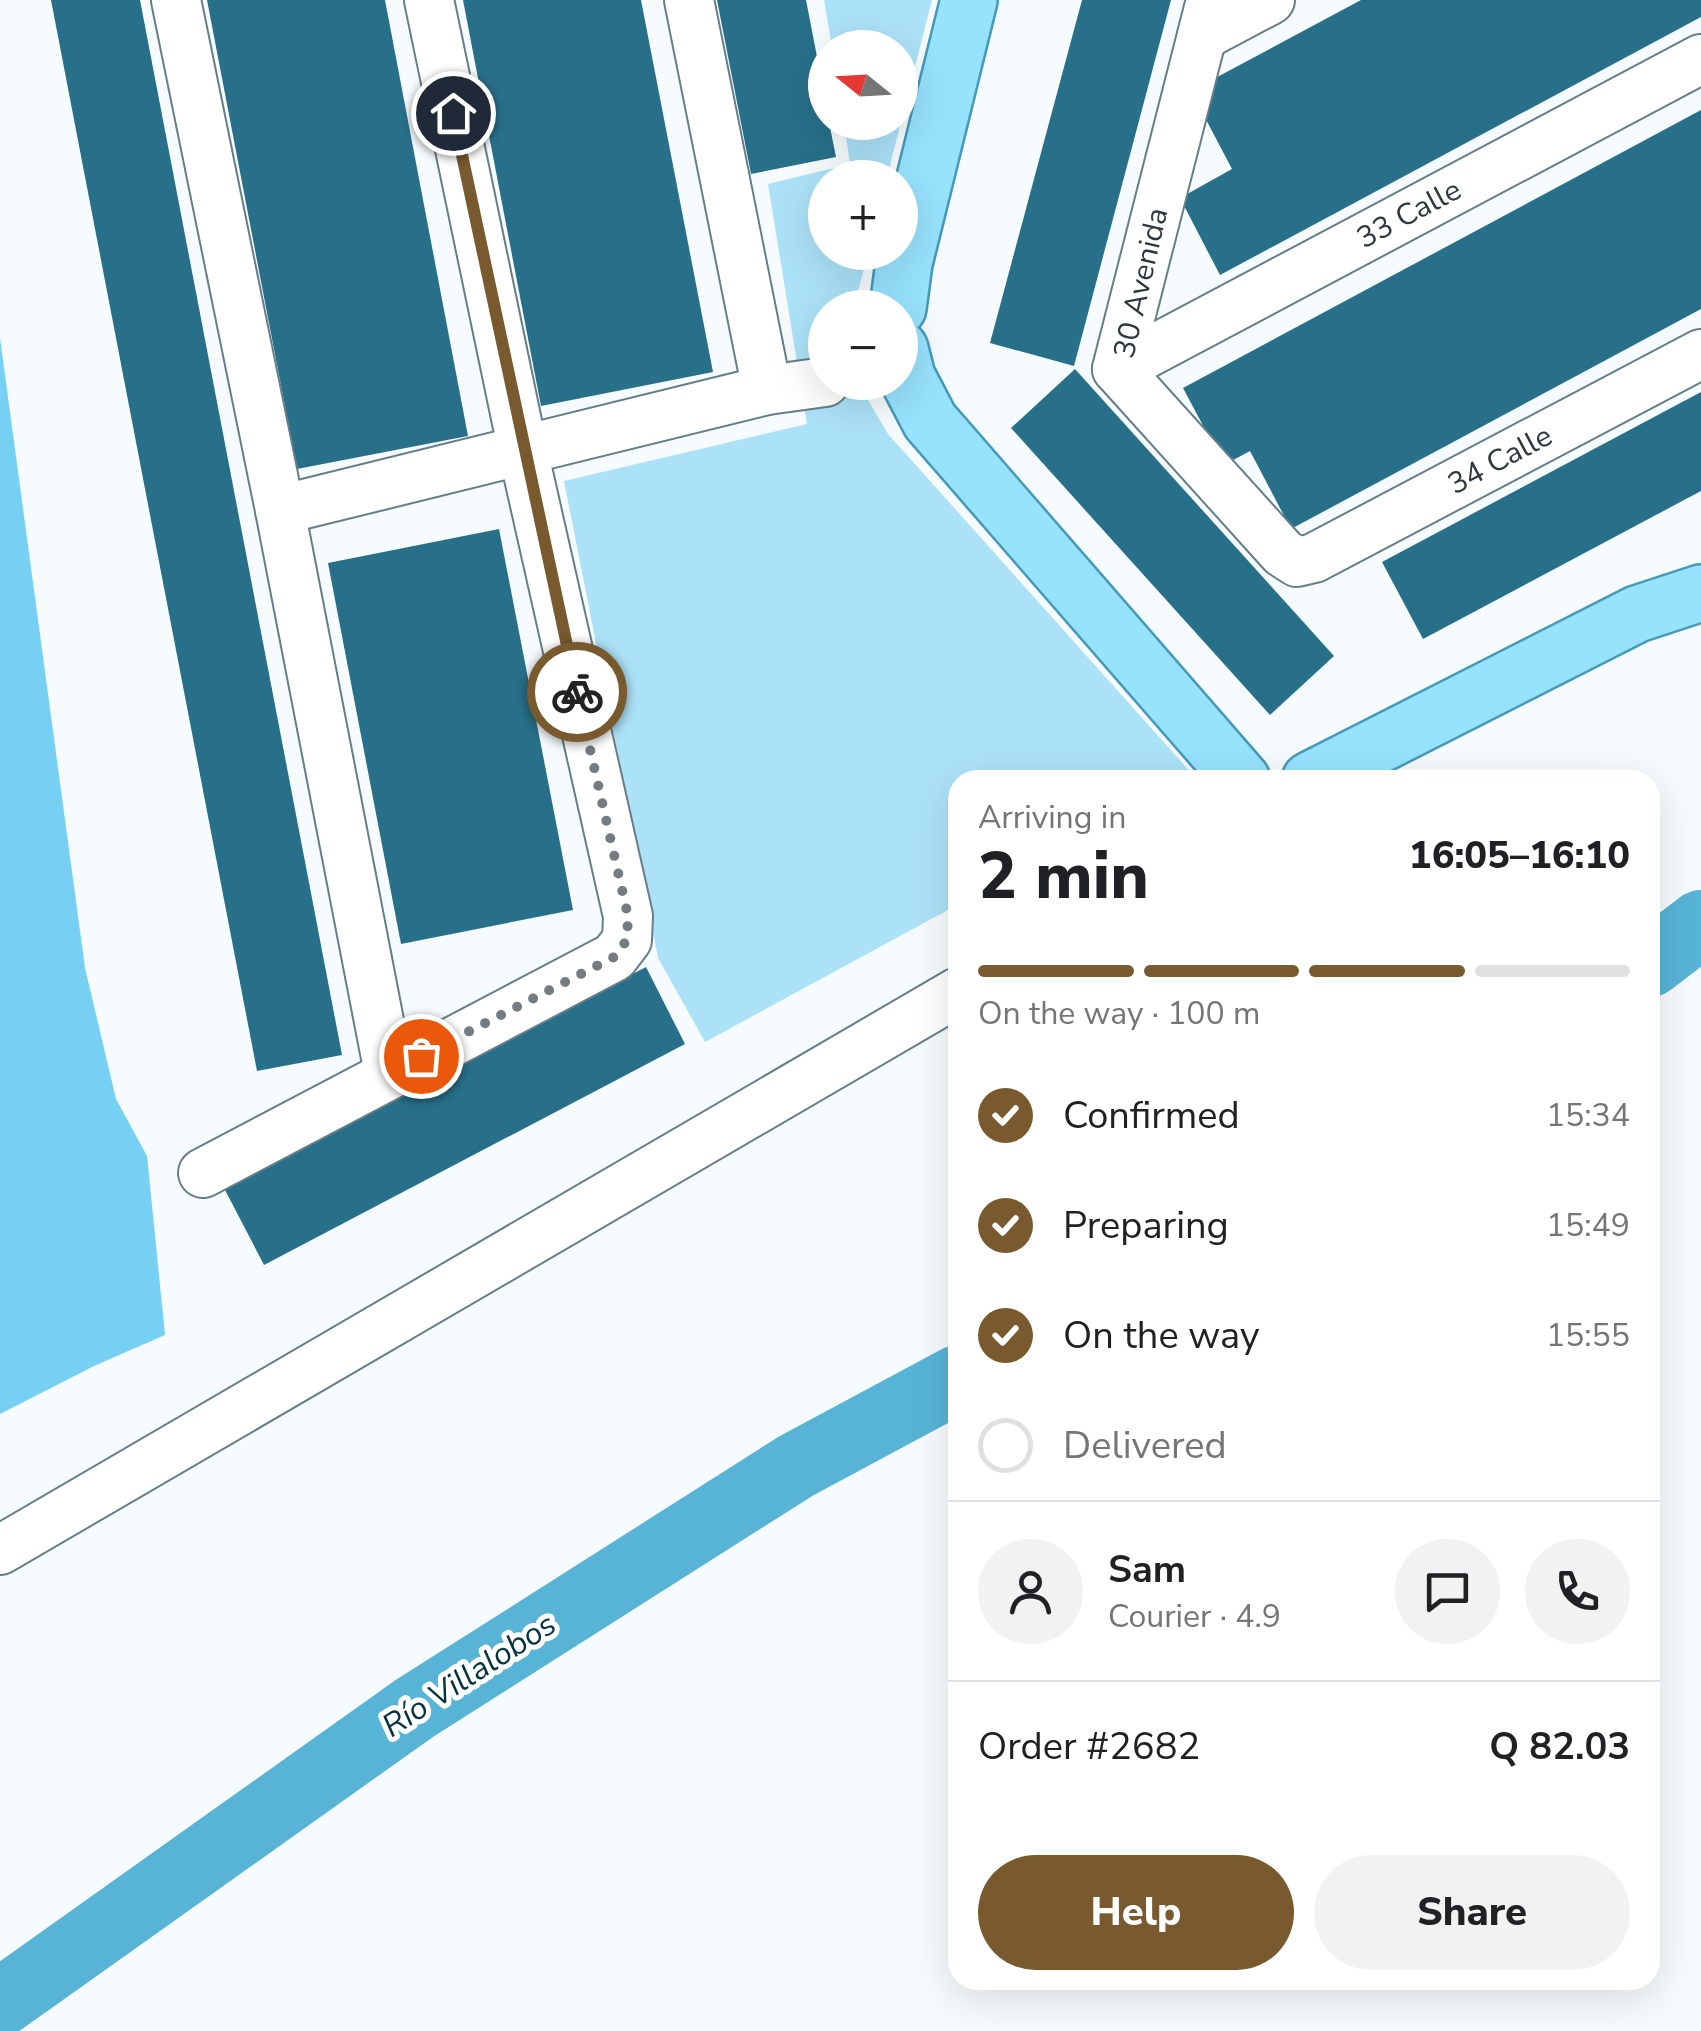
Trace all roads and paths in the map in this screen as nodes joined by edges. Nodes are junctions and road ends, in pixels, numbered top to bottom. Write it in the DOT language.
graph roads {
  1 [pos="176,0"];
  2 [pos="429,0"];
  3 [pos="689,0"];
  4 [pos="969,0"];
  5 [pos="1270,0"];
  6 [pos="1206,18"];
  7 [pos="1701,59"];
  8 [pos="900,290"];
  9 [pos="1701,354"];
  10 [pos="1118,370"];
  11 [pos="808,384"];
  12 [pos="767,390"];
  13 [pos="918,398"];
  14 [pos="524,452"];
  15 [pos="280,510"];
  16 [pos="1297,562"];
  17 [pos="1701,593"];
  18 [pos="1233,770"];
  19 [pos="1330,770"];
  20 [pos="948,998"];
  21 [pos="389,1073"];
  22 [pos="203,1172"];
  23 [pos="0,1550"];
  1 -- 15 [label="street"];
  2 -- 14 [label="street"];
  3 -- 12 [label="street"];
  4 -- 8 [label="main road"];
  5 -- 6 [label="street"];
  6 -- 10 [label="street, 30 Avenida"];
  7 -- 10 [label="street, 33 Calle"];
  9 -- 16 [label="street, 34 Calle"];
  10 -- 16 [label="street, 30 Avenida"];
  11 -- 12 [label="street"];
  12 -- 14 [label="street"];
  13 -- 18 [label="main road"];
  14 -- 15 [label="street"];
  14 -- 21 [label="street"];
  15 -- 21 [label="street"];
  17 -- 19 [label="main road"];
  20 -- 23 [label="street"];
  21 -- 22 [label="street"];
}
